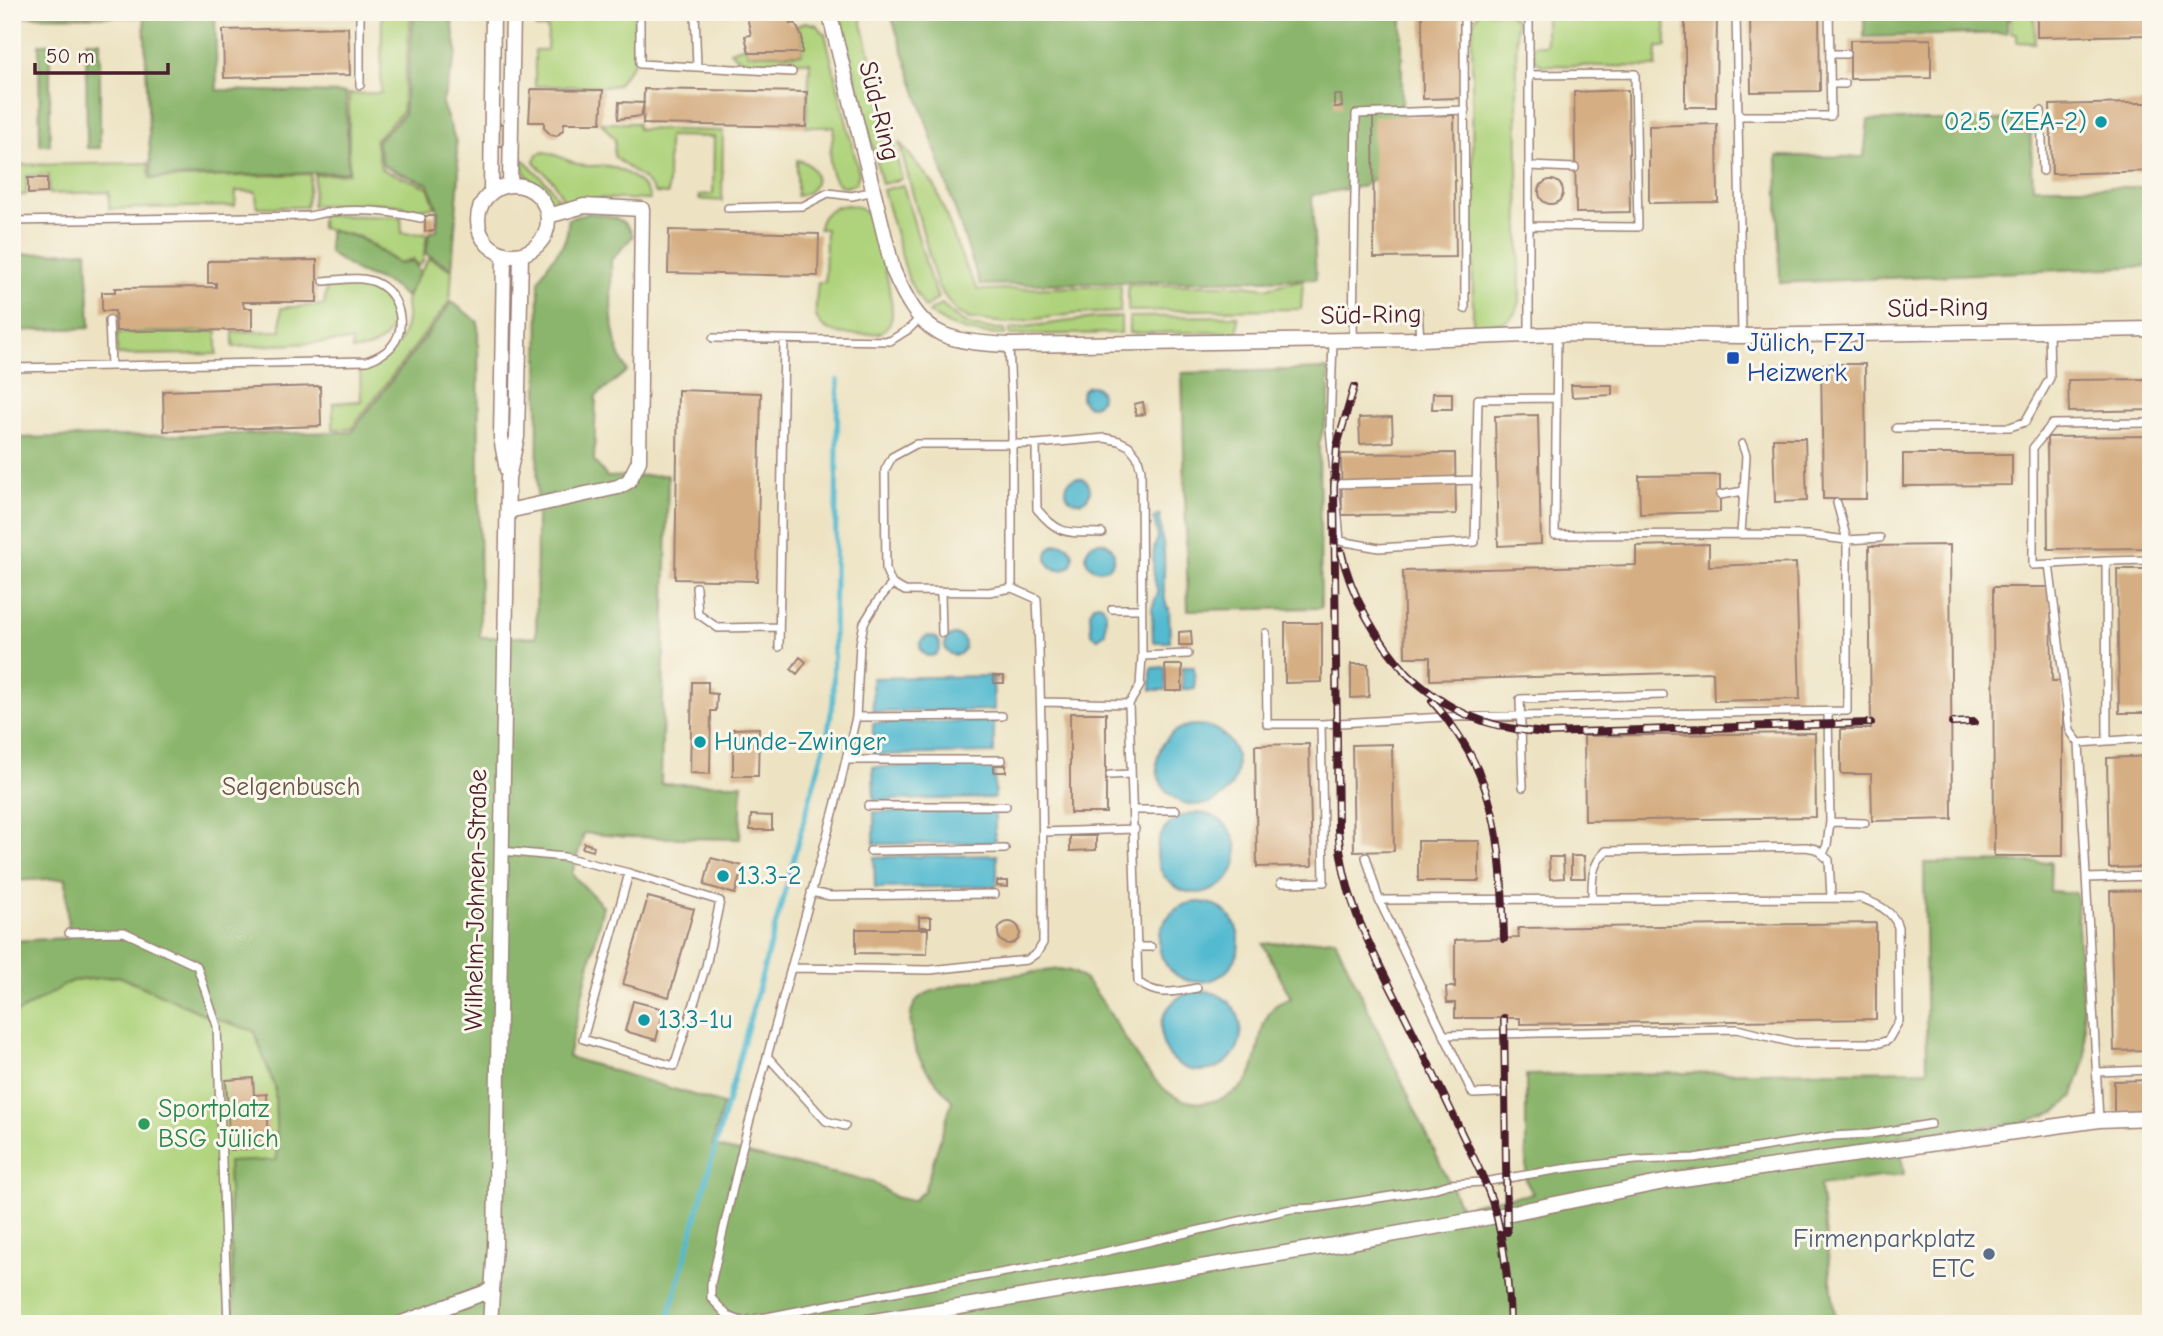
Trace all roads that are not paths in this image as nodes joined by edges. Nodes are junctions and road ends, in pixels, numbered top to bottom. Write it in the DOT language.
graph roads {
  1 [pos="360,12"];
  2 [pos="493,12"];
  3 [pos="513,12"];
  4 [pos="640,12"];
  5 [pos="695,12"];
  6 [pos="829,12"];
  7 [pos="1464,12"];
  8 [pos="1529,12"];
  9 [pos="1736,12"];
  10 [pos="1829,12"];
  11 [pos="1830,54"];
  12 [pos="1846,54"];
  13 [pos="697,67"];
  14 [pos="792,72"];
  15 [pos="1529,75"];
  16 [pos="1830,84"];
  17 [pos="1845,84"];
  18 [pos="360,85"];
  19 [pos="1465,110"];
  20 [pos="2041,111"];
  21 [pos="1738,116"];
  22 [pos="1529,166"];
  23 [pos="1575,169"];
  24 [pos="2043,171"];
  25 [pos="510,184"];
  26 [pos="874,191"];
  27 [pos="491,193"];
  28 [pos="728,208"];
  29 [pos="548,216"];
  30 [pos="421,218"];
  31 [pos="12,221"];
  32 [pos="1529,226"];
  33 [pos="521,254"];
  34 [pos="504,255"];
  35 [pos="324,281"];
  36 [pos="1465,309"];
  37 [pos="1419,311"];
  38 [pos="920,318"];
  39 [pos="110,320"];
  40 [pos="2151,329"];
  41 [pos="2049,330"];
  42 [pos="1557,334"];
  43 [pos="1742,335"];
  44 [pos="1529,336"];
  45 [pos="713,338"];
  46 [pos="1420,339"];
  47 [pos="784,340"];
  48 [pos="1353,340"];
  49 [pos="1333,341"];
  50 [pos="1009,345"];
  51 [pos="111,366"];
  52 [pos="12,368"];
  53 [pos="1556,398"];
  54 [pos="2151,423"];
  55 [pos="1896,428"];
  56 [pos="1012,443"];
  57 [pos="1036,444"];
  58 [pos="1742,444"];
  59 [pos="508,478"];
  60 [pos="1477,480"];
  61 [pos="1335,484"];
  62 [pos="1744,491"];
  63 [pos="1720,495"];
  64 [pos="1837,503"];
  65 [pos="508,510"];
  66 [pos="1102,533"];
  67 [pos="1741,534"];
  68 [pos="1880,538"];
  69 [pos="1847,540"];
  70 [pos="2151,560"];
  71 [pos="2106,561"];
  72 [pos="2049,564"];
  73 [pos="892,584"];
  74 [pos="696,587"];
  75 [pos="1012,587"];
  76 [pos="941,593"];
  77 [pos="1112,609"];
  78 [pos="1141,609"];
  79 [pos="779,627"];
  80 [pos="942,633"];
  81 [pos="1266,633"];
  82 [pos="779,647"];
  83 [pos="1188,654"];
  84 [pos="1142,656"];
  85 [pos="1663,695"];
  86 [pos="1041,702"];
  87 [pos="1129,704"];
  88 [pos="1828,712"];
  89 [pos="1002,716"];
  90 [pos="1521,716"];
  91 [pos="856,718"];
  92 [pos="1321,723"];
  93 [pos="2151,738"];
  94 [pos="2107,740"];
  95 [pos="2079,743"];
  96 [pos="1002,760"];
  97 [pos="846,761"];
  98 [pos="1131,774"];
  99 [pos="1110,775"];
  100 [pos="1523,787"];
  101 [pos="869,806"];
  102 [pos="1006,806"];
  103 [pos="1133,810"];
  104 [pos="1176,810"];
  105 [pos="1829,822"];
  106 [pos="1865,823"];
  107 [pos="1135,829"];
  108 [pos="1043,832"];
  109 [pos="1005,849"];
  110 [pos="870,850"];
  111 [pos="502,851"];
  112 [pos="1823,854"];
  113 [pos="1366,857"];
  114 [pos="629,873"];
  115 [pos="2151,876"];
  116 [pos="2086,878"];
  117 [pos="1281,883"];
  118 [pos="811,892"];
  119 [pos="995,894"];
  120 [pos="1831,897"];
  121 [pos="1592,899"];
  122 [pos="1379,900"];
  123 [pos="69,933"];
  124 [pos="1137,947"];
  125 [pos="1152,947"];
  126 [pos="792,968"];
  127 [pos="1197,988"];
  128 [pos="1444,1035"];
  129 [pos="768,1057"];
  130 [pos="2151,1070"];
  131 [pos="2097,1072"];
  132 [pos="1498,1093"];
  133 [pos="2151,1118"];
  134 [pos="2099,1120"];
  135 [pos="1931,1124"];
  136 [pos="845,1126"];
  137 [pos="492,1290"];
  138 [pos="228,1324"];
  139 [pos="399,1324"];
  140 [pos="490,1324"];
  141 [pos="856,1324"];
  1 -- 18 [label="lane"];
  2 -- 27 [label="street"];
  3 -- 25 [label="street"];
  4 -- 13 [label="lane"];
  5 -- 13 [label="lane"];
  6 -- 26 [label="street, Süd-Ring"];
  7 -- 19 [label="lane"];
  8 -- 15 [label="lane"];
  9 -- 21 [label="lane"];
  10 -- 11 [label="lane"];
  11 -- 12 [label="lane"];
  11 -- 16 [label="lane"];
  13 -- 14 [label="lane"];
  15 -- 22 [label="lane"];
  15 -- 32 [label="lane"];
  16 -- 17 [label="lane"];
  16 -- 21 [label="lane"];
  19 -- 36 [label="lane"];
  19 -- 48 [label="lane"];
  20 -- 24 [label="lane"];
  21 -- 43 [label="lane"];
  22 -- 23 [label="lane"];
  22 -- 32 [label="lane"];
  25 -- 27 [label="street"];
  25 -- 29 [label="street"];
  26 -- 28 [label="lane"];
  26 -- 38 [label="street, Süd-Ring"];
  27 -- 34 [label="street"];
  29 -- 33 [label="street"];
  29 -- 65 [label="street"];
  30 -- 31 [label="lane"];
  32 -- 44 [label="lane"];
  33 -- 34 [label="street"];
  33 -- 59 [label="street, Wilhelm-Johnen-Straße"];
  34 -- 59 [label="street, Wilhelm-Johnen-Straße"];
  35 -- 51 [label="lane"];
  37 -- 46 [label="lane"];
  38 -- 47 [label="lane"];
  38 -- 50 [label="street, Süd-Ring"];
  39 -- 51 [label="lane"];
  40 -- 41 [label="street, Süd-Ring"];
  41 -- 43 [label="street, Süd-Ring"];
  41 -- 55 [label="lane"];
  42 -- 43 [label="street, Süd-Ring"];
  42 -- 44 [label="street, Süd-Ring"];
  42 -- 53 [label="lane"];
  44 -- 46 [label="street, Süd-Ring"];
  45 -- 47 [label="lane"];
  46 -- 48 [label="street, Süd-Ring"];
  47 -- 79 [label="lane"];
  48 -- 49 [label="street, Süd-Ring"];
  49 -- 50 [label="street, Süd-Ring"];
  49 -- 61 [label="lane"];
  50 -- 56 [label="lane"];
  51 -- 52 [label="lane"];
  53 -- 60 [label="lane"];
  53 -- 67 [label="lane"];
  54 -- 72 [label="lane"];
  56 -- 57 [label="lane"];
  56 -- 73 [label="lane"];
  56 -- 75 [label="lane"];
  57 -- 66 [label="lane"];
  57 -- 78 [label="lane"];
  58 -- 62 [label="lane"];
  59 -- 65 [label="street, Wilhelm-Johnen-Straße"];
  60 -- 61 [label="lane"];
  60 -- 61 [label="lane"];
  62 -- 63 [label="lane"];
  62 -- 67 [label="lane"];
  64 -- 69 [label="lane"];
  65 -- 111 [label="street, Wilhelm-Johnen-Straße"];
  67 -- 69 [label="lane"];
  68 -- 69 [label="lane"];
  69 -- 88 [label="lane"];
  70 -- 71 [label="lane"];
  71 -- 72 [label="lane"];
  71 -- 94 [label="lane"];
  72 -- 95 [label="lane"];
  73 -- 76 [label="lane"];
  73 -- 91 [label="lane"];
  74 -- 79 [label="lane"];
  75 -- 76 [label="lane"];
  75 -- 86 [label="lane"];
  76 -- 80 [label="lane"];
  77 -- 78 [label="lane"];
  78 -- 84 [label="lane"];
  79 -- 82 [label="lane"];
  81 -- 92 [label="lane"];
  83 -- 84 [label="lane"];
  84 -- 87 [label="lane"];
  85 -- 90 [label="lane"];
  86 -- 87 [label="lane"];
  86 -- 108 [label="lane"];
  87 -- 98 [label="lane"];
  88 -- 90 [label="lane"];
  88 -- 105 [label="lane"];
  89 -- 91 [label="lane"];
  90 -- 92 [label="lane"];
  90 -- 100 [label="lane"];
  91 -- 97 [label="lane"];
  92 -- 117 [label="lane"];
  93 -- 94 [label="lane"];
  94 -- 95 [label="lane"];
  95 -- 116 [label="lane"];
  96 -- 97 [label="lane"];
  97 -- 118 [label="lane"];
  98 -- 99 [label="lane"];
  98 -- 103 [label="lane"];
  101 -- 102 [label="lane"];
  103 -- 104 [label="lane"];
  103 -- 107 [label="lane"];
  105 -- 106 [label="lane"];
  105 -- 112 [label="lane"];
  107 -- 108 [label="lane"];
  107 -- 124 [label="lane"];
  108 -- 126 [label="lane"];
  109 -- 110 [label="lane"];
  111 -- 114 [label="lane"];
  111 -- 137 [label="street, Wilhelm-Johnen-Straße"];
  112 -- 120 [label="lane"];
  112 -- 121 [label="lane"];
  113 -- 122 [label="lane"];
  114 -- 114 [label="lane"];
  115 -- 116 [label="lane"];
  116 -- 131 [label="lane"];
  118 -- 119 [label="lane"];
  118 -- 126 [label="lane"];
  120 -- 121 [label="lane"];
  120 -- 128 [label="lane"];
  121 -- 122 [label="lane"];
  122 -- 128 [label="lane"];
  123 -- 138 [label="lane"];
  124 -- 125 [label="lane"];
  124 -- 127 [label="lane"];
  126 -- 129 [label="lane"];
  128 -- 132 [label="lane"];
  129 -- 135 [label="lane"];
  129 -- 136 [label="lane"];
  130 -- 131 [label="lane"];
  131 -- 134 [label="lane"];
  133 -- 134 [label="street"];
  134 -- 141 [label="street"];
  137 -- 139 [label="street"];
  137 -- 140 [label="street, Wilhelm-Johnen-Straße"];
}
